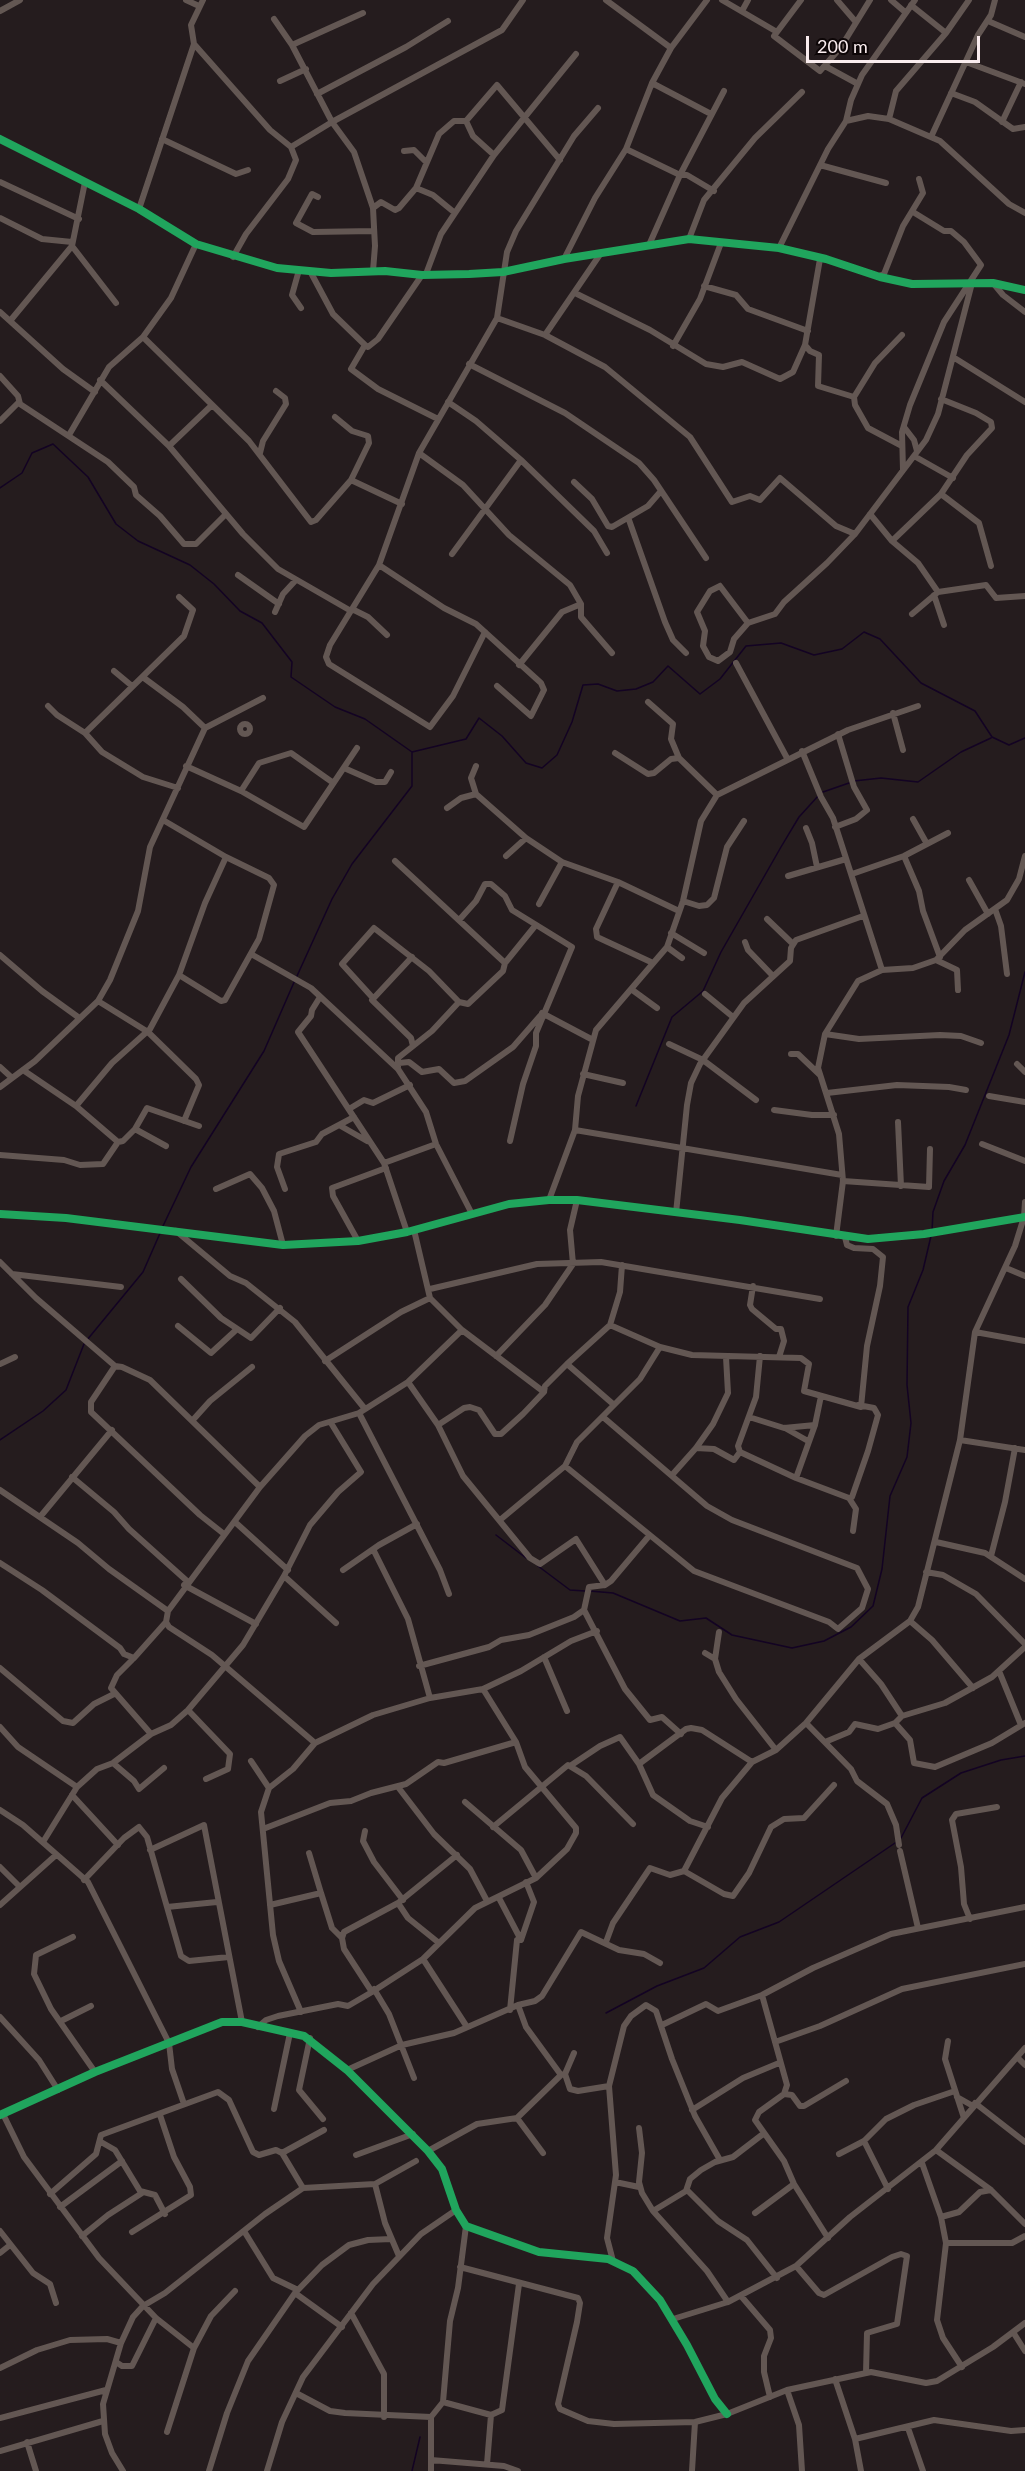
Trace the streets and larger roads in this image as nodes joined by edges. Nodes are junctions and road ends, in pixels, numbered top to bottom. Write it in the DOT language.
graph roads {
  1 [pos="20,0"];
  2 [pos="186,0"];
  3 [pos="524,0"];
  4 [pos="606,0"];
  5 [pos="707,0"];
  6 [pos="722,0"];
  7 [pos="748,0"];
  8 [pos="803,0"];
  9 [pos="837,0"];
  10 [pos="870,0"];
  11 [pos="891,0"];
  12 [pos="969,0"];
  13 [pos="995,0"];
  14 [pos="913,2"];
  15 [pos="201,3"];
  16 [pos="0,10"];
  17 [pos="742,11"];
  18 [pos="905,12"];
  19 [pos="363,13"];
  20 [pos="274,19"];
  21 [pos="448,21"];
  22 [pos="855,21"];
  23 [pos="988,21"];
  24 [pos="777,32"];
  25 [pos="946,33"];
  26 [pos="1025,38"];
  27 [pos="194,44"];
  28 [pos="292,45"];
  29 [pos="671,48"];
  30 [pos="576,54"];
  31 [pos="966,62"];
  32 [pos="825,66"];
  33 [pos="306,69"];
  34 [pos="280,81"];
  35 [pos="652,83"];
  36 [pos="1023,83"];
  37 [pos="858,84"];
  38 [pos="724,91"];
  39 [pos="802,92"];
  40 [pos="951,93"];
  41 [pos="317,94"];
  42 [pos="598,108"];
  43 [pos="711,114"];
  44 [pos="524,118"];
  45 [pos="889,119"];
  46 [pos="466,121"];
  47 [pos="846,121"];
  48 [pos="332,122"];
  49 [pos="1002,122"];
  50 [pos="1025,127"];
  51 [pos="931,137"];
  52 [pos="162,139"];
  53 [pos="0,140"];
  54 [pos="291,147"];
  55 [pos="626,149"];
  56 [pos="404,151"];
  57 [pos="494,155"];
  58 [pos="560,160"];
  59 [pos="425,161"];
  60 [pos="820,165"];
  61 [pos="248,170"];
  62 [pos="680,175"];
  63 [pos="919,179"];
  64 [pos="0,182"];
  65 [pos="85,182"];
  66 [pos="886,183"];
  67 [pos="416,188"];
  68 [pos="714,191"];
  69 [pos="318,197"];
  70 [pos="373,208"];
  71 [pos="139,209"];
  72 [pos="912,212"];
  73 [pos="455,213"];
  74 [pos="1025,213"];
  75 [pos="0,218"];
  76 [pos="79,219"];
  77 [pos="374,231"];
  78 [pos="689,238"];
  79 [pos="721,243"];
  80 [pos="72,244"];
  81 [pos="196,244"];
  82 [pos="649,245"];
  83 [pos="779,248"];
  84 [pos="601,252"];
  85 [pos="233,257"];
  86 [pos="564,259"];
  87 [pos="820,259"];
  88 [pos="298,270"];
  89 [pos="310,271"];
  90 [pos="373,271"];
  91 [pos="503,272"];
  92 [pos="424,274"];
  93 [pos="878,277"];
  94 [pos="993,283"];
  95 [pos="970,284"];
  96 [pos="704,286"];
  97 [pos="1025,290"];
  98 [pos="575,293"];
  99 [pos="116,303"];
  100 [pos="301,308"];
  101 [pos="0,312"];
  102 [pos="1025,312"];
  103 [pos="497,318"];
  104 [pos="10,321"];
  105 [pos="808,331"];
  106 [pos="545,335"];
  107 [pos="902,335"];
  108 [pos="143,337"];
  109 [pos="364,345"];
  110 [pos="805,345"];
  111 [pos="673,346"];
  112 [pos="953,357"];
  113 [pos="469,364"];
  114 [pos="0,376"];
  115 [pos="100,380"];
  116 [pos="276,391"];
  117 [pos="94,392"];
  118 [pos="854,397"];
  119 [pos="941,399"];
  120 [pos="19,402"];
  121 [pos="448,402"];
  122 [pos="1025,402"];
  123 [pos="212,405"];
  124 [pos="334,417"];
  125 [pos="438,419"];
  126 [pos="0,421"];
  127 [pos="904,427"];
  128 [pos="69,435"];
  129 [pos="169,446"];
  130 [pos="902,446"];
  131 [pos="260,453"];
  132 [pos="419,453"];
  133 [pos="916,454"];
  134 [pos="521,460"];
  135 [pos="903,471"];
  136 [pos="953,478"];
  137 [pos="351,480"];
  138 [pos="574,482"];
  139 [pos="661,491"];
  140 [pos="941,494"];
  141 [pos="402,504"];
  142 [pos="485,508"];
  143 [pos="226,514"];
  144 [pos="870,514"];
  145 [pos="629,520"];
  146 [pos="855,534"];
  147 [pos="892,541"];
  148 [pos="607,553"];
  149 [pos="452,554"];
  150 [pos="706,558"];
  151 [pos="379,565"];
  152 [pos="990,566"];
  153 [pos="238,575"];
  154 [pos="295,581"];
  155 [pos="936,594"];
  156 [pos="1025,596"];
  157 [pos="179,597"];
  158 [pos="279,604"];
  159 [pos="581,604"];
  160 [pos="351,611"];
  161 [pos="275,612"];
  162 [pos="912,614"];
  163 [pos="748,623"];
  164 [pos="944,625"];
  165 [pos="485,632"];
  166 [pos="387,635"];
  167 [pos="612,653"];
  168 [pos="686,653"];
  169 [pos="736,663"];
  170 [pos="519,665"];
  171 [pos="114,671"];
  172 [pos="144,678"];
  173 [pos="132,686"];
  174 [pos="497,686"];
  175 [pos="263,698"];
  176 [pos="648,702"];
  177 [pos="48,706"];
  178 [pos="918,706"];
  179 [pos="893,713"];
  180 [pos="227,717"];
  181 [pos="240,727"];
  182 [pos="205,728"];
  183 [pos="85,733"];
  184 [pos="838,734"];
  185 [pos="357,748"];
  186 [pos="903,750"];
  187 [pos="802,751"];
  188 [pos="615,753"];
  189 [pos="680,758"];
  190 [pos="787,758"];
  191 [pos="186,766"];
  192 [pos="476,766"];
  193 [pos="344,768"];
  194 [pos="391,772"];
  195 [pos="332,782"];
  196 [pos="178,788"];
  197 [pos="241,791"];
  198 [pos="476,794"];
  199 [pos="717,795"];
  200 [pos="447,808"];
  201 [pos="913,819"];
  202 [pos="163,820"];
  203 [pos="744,821"];
  204 [pos="835,827"];
  205 [pos="806,828"];
  206 [pos="948,833"];
  207 [pos="526,838"];
  208 [pos="927,844"];
  209 [pos="226,856"];
  210 [pos="506,856"];
  211 [pos="904,856"];
  212 [pos="1025,856"];
  213 [pos="846,859"];
  214 [pos="395,861"];
  215 [pos="562,862"];
  216 [pos="817,867"];
  217 [pos="852,874"];
  218 [pos="788,876"];
  219 [pos="969,880"];
  220 [pos="618,882"];
  221 [pos="683,902"];
  222 [pos="539,904"];
  223 [pos="995,909"];
  224 [pos="679,911"];
  225 [pos="988,914"];
  226 [pos="862,916"];
  227 [pos="460,919"];
  228 [pos="767,919"];
  229 [pos="535,926"];
  230 [pos="670,933"];
  231 [pos="745,942"];
  232 [pos="793,944"];
  233 [pos="667,947"];
  234 [pos="704,953"];
  235 [pos="251,954"];
  236 [pos="0,955"];
  237 [pos="412,957"];
  238 [pos="682,958"];
  239 [pos="938,958"];
  240 [pos="505,963"];
  241 [pos="653,963"];
  242 [pos="882,970"];
  243 [pos="1008,974"];
  244 [pos="179,975"];
  245 [pos="773,976"];
  246 [pos="631,988"];
  247 [pos="958,990"];
  248 [pos="705,994"];
  249 [pos="320,997"];
  250 [pos="372,997"];
  251 [pos="98,1001"];
  252 [pos="459,1002"];
  253 [pos="657,1008"];
  254 [pos="542,1013"];
  255 [pos="78,1017"];
  256 [pos="733,1017"];
  257 [pos="148,1032"];
  258 [pos="825,1034"];
  259 [pos="593,1040"];
  260 [pos="981,1043"];
  261 [pos="669,1044"];
  262 [pos="413,1046"];
  263 [pos="791,1054"];
  264 [pos="703,1060"];
  265 [pos="1017,1064"];
  266 [pos="398,1066"];
  267 [pos="0,1067"];
  268 [pos="22,1070"];
  269 [pos="1025,1072"];
  270 [pos="583,1074"];
  271 [pos="821,1075"];
  272 [pos="12,1077"];
  273 [pos="623,1083"];
  274 [pos="410,1085"];
  275 [pos="0,1087"];
  276 [pos="966,1090"];
  277 [pos="827,1093"];
  278 [pos="989,1096"];
  279 [pos="756,1100"];
  280 [pos="1025,1102"];
  281 [pos="76,1106"];
  282 [pos="349,1109"];
  283 [pos="774,1110"];
  284 [pos="834,1115"];
  285 [pos="354,1117"];
  286 [pos="184,1121"];
  287 [pos="898,1122"];
  288 [pos="339,1125"];
  289 [pos="199,1126"];
  290 [pos="135,1129"];
  291 [pos="574,1130"];
  292 [pos="510,1141"];
  293 [pos="118,1142"];
  294 [pos="371,1143"];
  295 [pos="436,1144"];
  296 [pos="982,1144"];
  297 [pos="166,1146"];
  298 [pos="683,1148"];
  299 [pos="930,1149"];
  300 [pos="0,1155"];
  301 [pos="1025,1161"];
  302 [pos="385,1165"];
  303 [pos="842,1178"];
  304 [pos="901,1186"];
  305 [pos="216,1189"];
  306 [pos="285,1189"];
  307 [pos="549,1200"];
  308 [pos="577,1200"];
  309 [pos="1025,1202"];
  310 [pos="0,1214"];
  311 [pos="676,1214"];
  312 [pos="472,1215"];
  313 [pos="1024,1217"];
  314 [pos="414,1230"];
  315 [pos="173,1231"];
  316 [pos="406,1232"];
  317 [pos="836,1236"];
  318 [pos="845,1237"];
  319 [pos="358,1241"];
  320 [pos="283,1245"];
  321 [pos="0,1262"];
  322 [pos="573,1264"];
  323 [pos="622,1265"];
  324 [pos="1006,1268"];
  325 [pos="12,1274"];
  326 [pos="1025,1276"];
  327 [pos="181,1279"];
  328 [pos="753,1286"];
  329 [pos="121,1287"];
  330 [pos="430,1289"];
  331 [pos="430,1298"];
  332 [pos="820,1299"];
  333 [pos="280,1308"];
  334 [pos="610,1325"];
  335 [pos="178,1326"];
  336 [pos="236,1330"];
  337 [pos="462,1330"];
  338 [pos="975,1332"];
  339 [pos="1025,1341"];
  340 [pos="660,1347"];
  341 [pos="496,1356"];
  342 [pos="760,1356"];
  343 [pos="15,1357"];
  344 [pos="726,1357"];
  345 [pos="779,1357"];
  346 [pos="325,1361"];
  347 [pos="0,1364"];
  348 [pos="567,1364"];
  349 [pos="115,1366"];
  350 [pos="252,1367"];
  351 [pos="408,1382"];
  352 [pos="544,1392"];
  353 [pos="822,1396"];
  354 [pos="613,1404"];
  355 [pos="362,1411"];
  356 [pos="603,1417"];
  357 [pos="749,1417"];
  358 [pos="192,1421"];
  359 [pos="331,1423"];
  360 [pos="438,1425"];
  361 [pos="815,1425"];
  362 [pos="784,1428"];
  363 [pos="112,1430"];
  364 [pos="960,1440"];
  365 [pos="808,1442"];
  366 [pos="696,1448"];
  367 [pos="1015,1448"];
  368 [pos="1025,1450"];
  369 [pos="740,1452"];
  370 [pos="565,1466"];
  371 [pos="672,1475"];
  372 [pos="72,1477"];
  373 [pos="796,1478"];
  374 [pos="260,1487"];
  375 [pos="0,1490"];
  376 [pos="849,1498"];
  377 [pos="40,1517"];
  378 [pos="500,1520"];
  379 [pos="235,1522"];
  380 [pos="417,1524"];
  381 [pos="853,1531"];
  382 [pos="224,1534"];
  383 [pos="649,1536"];
  384 [pos="936,1542"];
  385 [pos="374,1551"];
  386 [pos="991,1556"];
  387 [pos="0,1563"];
  388 [pos="343,1570"];
  389 [pos="926,1572"];
  390 [pos="286,1573"];
  391 [pos="1025,1579"];
  392 [pos="186,1583"];
  393 [pos="605,1585"];
  394 [pos="449,1594"];
  395 [pos="584,1610"];
  396 [pos="168,1611"];
  397 [pos="910,1621"];
  398 [pos="166,1622"];
  399 [pos="336,1623"];
  400 [pos="256,1624"];
  401 [pos="597,1631"];
  402 [pos="719,1632"];
  403 [pos="1025,1646"];
  404 [pos="705,1653"];
  405 [pos="544,1657"];
  406 [pos="134,1658"];
  407 [pos="715,1659"];
  408 [pos="859,1659"];
  409 [pos="225,1666"];
  410 [pos="419,1666"];
  411 [pos="0,1668"];
  412 [pos="999,1671"];
  413 [pos="973,1688"];
  414 [pos="483,1689"];
  415 [pos="114,1694"];
  416 [pos="430,1698"];
  417 [pos="188,1710"];
  418 [pos="567,1711"];
  419 [pos="902,1716"];
  420 [pos="806,1723"];
  421 [pos="895,1723"];
  422 [pos="1023,1724"];
  423 [pos="0,1726"];
  424 [pos="151,1734"];
  425 [pos="681,1734"];
  426 [pos="516,1742"];
  427 [pos="825,1742"];
  428 [pos="315,1743"];
  429 [pos="776,1750"];
  430 [pos="250,1761"];
  431 [pos="752,1762"];
  432 [pos="113,1763"];
  433 [pos="639,1764"];
  434 [pos="570,1766"];
  435 [pos="164,1768"];
  436 [pos="206,1779"];
  437 [pos="834,1785"];
  438 [pos="77,1787"];
  439 [pos="398,1787"];
  440 [pos="269,1788"];
  441 [pos="541,1788"];
  442 [pos="72,1795"];
  443 [pos="465,1802"];
  444 [pos="997,1807"];
  445 [pos="0,1810"];
  446 [pos="633,1824"];
  447 [pos="493,1827"];
  448 [pos="708,1827"];
  449 [pos="263,1829"];
  450 [pos="365,1831"];
  451 [pos="43,1842"];
  452 [pos="118,1845"];
  453 [pos="150,1850"];
  454 [pos="309,1854"];
  455 [pos="56,1855"];
  456 [pos="457,1855"];
  457 [pos="0,1868"];
  458 [pos="684,1871"];
  459 [pos="536,1878"];
  460 [pos="84,1880"];
  461 [pos="526,1882"];
  462 [pos="19,1887"];
  463 [pos="321,1893"];
  464 [pos="499,1898"];
  465 [pos="487,1901"];
  466 [pos="217,1902"];
  467 [pos="400,1902"];
  468 [pos="0,1905"];
  469 [pos="270,1905"];
  470 [pos="167,1907"];
  471 [pos="1025,1907"];
  472 [pos="970,1919"];
  473 [pos="918,1928"];
  474 [pos="73,1937"];
  475 [pos="342,1938"];
  476 [pos="521,1940"];
  477 [pos="606,1942"];
  478 [pos="439,1943"];
  479 [pos="229,1957"];
  480 [pos="423,1959"];
  481 [pos="660,1963"];
  482 [pos="1025,1964"];
  483 [pos="373,1990"];
  484 [pos="762,1995"];
  485 [pos="91,2006"];
  486 [pos="518,2006"];
  487 [pos="510,2010"];
  488 [pos="301,2012"];
  489 [pos="0,2017"];
  490 [pos="61,2021"];
  491 [pos="243,2022"];
  492 [pos="662,2025"];
  493 [pos="258,2027"];
  494 [pos="467,2027"];
  495 [pos="290,2032"];
  496 [pos="310,2038"];
  497 [pos="948,2041"];
  498 [pos="775,2042"];
  499 [pos="169,2043"];
  500 [pos="402,2045"];
  501 [pos="1025,2048"];
  502 [pos="574,2053"];
  503 [pos="1017,2057"];
  504 [pos="779,2063"];
  505 [pos="1025,2065"];
  506 [pos="347,2070"];
  507 [pos="95,2072"];
  508 [pos="563,2074"];
  509 [pos="414,2078"];
  510 [pos="846,2081"];
  511 [pos="609,2086"];
  512 [pos="58,2090"];
  513 [pos="956,2093"];
  514 [pos="784,2094"];
  515 [pos="184,2104"];
  516 [pos="974,2105"];
  517 [pos="274,2109"];
  518 [pos="692,2110"];
  519 [pos="1,2114"];
  520 [pos="160,2115"];
  521 [pos="517,2118"];
  522 [pos="964,2118"];
  523 [pos="323,2119"];
  524 [pos="639,2128"];
  525 [pos="324,2130"];
  526 [pos="413,2134"];
  527 [pos="763,2134"];
  528 [pos="864,2141"];
  529 [pos="101,2142"];
  530 [pos="1025,2142"];
  531 [pos="936,2150"];
  532 [pos="428,2151"];
  533 [pos="282,2153"];
  534 [pos="543,2153"];
  535 [pos="839,2154"];
  536 [pos="356,2156"];
  537 [pos="720,2160"];
  538 [pos="122,2161"];
  539 [pos="416,2161"];
  540 [pos="922,2163"];
  541 [pos="615,2182"];
  542 [pos="375,2184"];
  543 [pos="795,2184"];
  544 [pos="639,2187"];
  545 [pos="303,2188"];
  546 [pos="888,2189"];
  547 [pos="687,2190"];
  548 [pos="991,2190"];
  549 [pos="142,2193"];
  550 [pos="50,2194"];
  551 [pos="60,2207"];
  552 [pos="456,2210"];
  553 [pos="653,2211"];
  554 [pos="165,2214"];
  555 [pos="755,2214"];
  556 [pos="941,2217"];
  557 [pos="1025,2224"];
  558 [pos="466,2226"];
  559 [pos="0,2231"];
  560 [pos="244,2231"];
  561 [pos="132,2232"];
  562 [pos="82,2236"];
  563 [pos="1025,2236"];
  564 [pos="828,2238"];
  565 [pos="392,2239"];
  566 [pos="946,2243"];
  567 [pos="10,2245"];
  568 [pos="0,2253"];
  569 [pos="399,2256"];
  570 [pos="614,2261"];
  571 [pos="796,2266"];
  572 [pos="460,2267"];
  573 [pos="777,2278"];
  574 [pos="519,2284"];
  575 [pos="235,2291"];
  576 [pos="296,2292"];
  577 [pos="741,2296"];
  578 [pos="728,2302"];
  579 [pos="56,2303"];
  580 [pos="143,2306"];
  581 [pos="351,2313"];
  582 [pos="156,2318"];
  583 [pos="673,2319"];
  584 [pos="1025,2323"];
  585 [pos="342,2327"];
  586 [pos="1013,2332"];
  587 [pos="120,2343"];
  588 [pos="194,2348"];
  589 [pos="1025,2351"];
  590 [pos="116,2362"];
  591 [pos="962,2367"];
  592 [pos="0,2368"];
  593 [pos="866,2373"];
  594 [pos="835,2379"];
  595 [pos="106,2390"];
  596 [pos="787,2390"];
  597 [pos="296,2393"];
  598 [pos="770,2397"];
  599 [pos="443,2402"];
  600 [pos="727,2414"];
  601 [pos="491,2415"];
  602 [pos="384,2417"];
  603 [pos="431,2417"];
  604 [pos="0,2418"];
  605 [pos="103,2421"];
  606 [pos="695,2422"];
  607 [pos="908,2428"];
  608 [pos="1025,2430"];
  609 [pos="167,2432"];
  610 [pos="855,2439"];
  611 [pos="27,2442"];
  612 [pos="0,2451"];
  613 [pos="432,2460"];
  614 [pos="487,2464"];
  615 [pos="36,2471"];
  616 [pos="123,2471"];
  617 [pos="209,2471"];
  618 [pos="267,2471"];
  619 [pos="431,2471"];
  620 [pos="518,2471"];
  621 [pos="692,2471"];
  622 [pos="802,2471"];
  623 [pos="861,2471"];
  624 [pos="923,2471"];
  1 -- 16 [label="street"];
  2 -- 15 [label="street"];
  3 -- 48 [label="street"];
  4 -- 29 [label="street"];
  5 -- 29 [label="street"];
  6 -- 17 [label="street"];
  7 -- 17 [label="street"];
  8 -- 24 [label="street"];
  9 -- 22 [label="street"];
  10 -- 22 [label="street"];
  11 -- 18 [label="street"];
  12 -- 25 [label="street"];
  13 -- 23 [label="street"];
  14 -- 18 [label="street"];
  14 -- 25 [label="street"];
  15 -- 27 [label="street"];
  17 -- 24 [label="street"];
  18 -- 37 [label="street"];
  19 -- 28 [label="street"];
  20 -- 28 [label="street"];
  21 -- 41 [label="street"];
  22 -- 32 [label="street"];
  23 -- 26 [label="street"];
  23 -- 31 [label="street"];
  24 -- 32 [label="street"];
  25 -- 45 [label="street"];
  27 -- 52 [label="street"];
  27 -- 54 [label="street"];
  28 -- 33 [label="street"];
  29 -- 35 [label="street"];
  30 -- 44 [label="street"];
  31 -- 36 [label="street"];
  31 -- 40 [label="street"];
  32 -- 37 [label="street"];
  33 -- 34 [label="street"];
  33 -- 41 [label="street"];
  35 -- 43 [label="street"];
  35 -- 55 [label="street"];
  36 -- 49 [label="street"];
  37 -- 47 [label="street"];
  38 -- 43 [label="street"];
  39 -- 68 [label="street"];
  40 -- 49 [label="street"];
  40 -- 51 [label="street"];
  41 -- 48 [label="street"];
  42 -- 58 [label="street"];
  43 -- 62 [label="street"];
  44 -- 46 [label="street"];
  44 -- 57 [label="street"];
  44 -- 58 [label="street"];
  45 -- 47 [label="street"];
  45 -- 51 [label="street"];
  46 -- 57 [label="street"];
  46 -- 59 [label="street"];
  47 -- 60 [label="street"];
  48 -- 54 [label="street"];
  48 -- 70 [label="street"];
  49 -- 50 [label="street"];
  51 -- 74 [label="street"];
  52 -- 61 [label="street"];
  52 -- 71 [label="street"];
  53 -- 65 [label="street"];
  54 -- 85 [label="street"];
  55 -- 62 [label="street"];
  55 -- 86 [label="street"];
  56 -- 59 [label="street"];
  57 -- 73 [label="street"];
  58 -- 91 [label="street"];
  59 -- 67 [label="street"];
  60 -- 66 [label="street"];
  60 -- 83 [label="street"];
  62 -- 68 [label="street"];
  62 -- 82 [label="street"];
  63 -- 72 [label="street"];
  64 -- 76 [label="street"];
  65 -- 71 [label="street"];
  65 -- 76 [label="street"];
  67 -- 70 [label="street"];
  67 -- 73 [label="street"];
  68 -- 78 [label="street"];
  69 -- 77 [label="street"];
  70 -- 77 [label="street"];
  71 -- 81 [label="street"];
  72 -- 93 [label="street"];
  72 -- 95 [label="street"];
  73 -- 92 [label="street"];
  75 -- 80 [label="street"];
  76 -- 80 [label="street"];
  77 -- 90 [label="street"];
  78 -- 79 [label="street"];
  78 -- 82 [label="street"];
  79 -- 83 [label="street"];
  79 -- 96 [label="street"];
  80 -- 99 [label="street"];
  80 -- 104 [label="street"];
  81 -- 85 [label="street"];
  81 -- 108 [label="street"];
  82 -- 84 [label="street"];
  83 -- 87 [label="street"];
  84 -- 86 [label="street"];
  84 -- 98 [label="street"];
  85 -- 88 [label="street"];
  86 -- 91 [label="street"];
  87 -- 93 [label="street"];
  87 -- 105 [label="street"];
  88 -- 89 [label="street"];
  88 -- 100 [label="street"];
  89 -- 90 [label="street"];
  89 -- 109 [label="street"];
  90 -- 92 [label="street"];
  91 -- 92 [label="street"];
  91 -- 103 [label="street"];
  92 -- 109 [label="street"];
  93 -- 95 [label="street"];
  94 -- 95 [label="street"];
  94 -- 97 [label="street"];
  94 -- 102 [label="street"];
  95 -- 112 [label="street"];
  95 -- 127 [label="street"];
  96 -- 105 [label="street"];
  96 -- 111 [label="street"];
  98 -- 106 [label="street"];
  98 -- 111 [label="street"];
  101 -- 104 [label="street"];
  103 -- 106 [label="street"];
  103 -- 113 [label="street"];
  104 -- 117 [label="street"];
  105 -- 110 [label="street"];
  106 -- 146 [label="street"];
  107 -- 118 [label="street"];
  108 -- 115 [label="street"];
  108 -- 123 [label="street"];
  109 -- 125 [label="street"];
  110 -- 111 [label="street"];
  110 -- 118 [label="street"];
  112 -- 119 [label="street"];
  112 -- 122 [label="street"];
  113 -- 121 [label="street"];
  113 -- 139 [label="street"];
  114 -- 120 [label="street"];
  115 -- 117 [label="street"];
  115 -- 129 [label="street"];
  116 -- 131 [label="street"];
  117 -- 128 [label="street"];
  118 -- 130 [label="street"];
  119 -- 133 [label="street"];
  119 -- 136 [label="street"];
  120 -- 126 [label="street"];
  120 -- 128 [label="street"];
  121 -- 125 [label="street"];
  121 -- 134 [label="street"];
  123 -- 129 [label="street"];
  123 -- 131 [label="street"];
  124 -- 137 [label="street"];
  125 -- 132 [label="street"];
  127 -- 130 [label="street"];
  127 -- 133 [label="street"];
  128 -- 143 [label="street"];
  129 -- 143 [label="street"];
  130 -- 135 [label="street"];
  131 -- 137 [label="street"];
  132 -- 141 [label="street"];
  132 -- 142 [label="street"];
  133 -- 135 [label="street"];
  133 -- 136 [label="street"];
  134 -- 142 [label="street"];
  134 -- 148 [label="street"];
  135 -- 144 [label="street"];
  136 -- 140 [label="street"];
  137 -- 141 [label="street"];
  138 -- 145 [label="street"];
  139 -- 145 [label="street"];
  139 -- 150 [label="street"];
  140 -- 147 [label="street"];
  140 -- 152 [label="street"];
  141 -- 151 [label="street"];
  142 -- 149 [label="street"];
  142 -- 159 [label="street"];
  143 -- 154 [label="street"];
  144 -- 146 [label="street"];
  144 -- 147 [label="street"];
  145 -- 168 [label="street"];
  146 -- 163 [label="street"];
  147 -- 155 [label="street"];
  151 -- 160 [label="street"];
  151 -- 165 [label="street"];
  153 -- 158 [label="street"];
  154 -- 158 [label="street"];
  154 -- 160 [label="street"];
  155 -- 156 [label="street"];
  155 -- 162 [label="street"];
  155 -- 164 [label="street"];
  157 -- 172 [label="street"];
  158 -- 161 [label="street"];
  159 -- 167 [label="street"];
  159 -- 170 [label="street"];
  160 -- 165 [label="street"];
  160 -- 166 [label="street"];
  163 -- 163 [label="street"];
  165 -- 170 [label="street"];
  169 -- 190 [label="street"];
  170 -- 174 [label="street"];
  171 -- 173 [label="street"];
  172 -- 173 [label="street"];
  172 -- 182 [label="street"];
  173 -- 183 [label="street"];
  175 -- 180 [label="street"];
  176 -- 189 [label="street"];
  177 -- 183 [label="street"];
  178 -- 179 [label="street"];
  179 -- 184 [label="street"];
  179 -- 186 [label="street"];
  180 -- 181 [label="street"];
  180 -- 182 [label="street"];
  182 -- 191 [label="street"];
  183 -- 196 [label="street"];
  184 -- 187 [label="street"];
  184 -- 204 [label="street"];
  185 -- 193 [label="street"];
  187 -- 190 [label="street"];
  187 -- 204 [label="street"];
  188 -- 189 [label="street"];
  189 -- 199 [label="street"];
  190 -- 199 [label="street"];
  191 -- 196 [label="street"];
  191 -- 197 [label="street"];
  192 -- 198 [label="street"];
  193 -- 194 [label="street"];
  193 -- 195 [label="street"];
  195 -- 197 [label="street"];
  195 -- 197 [label="street"];
  196 -- 202 [label="street"];
  198 -- 200 [label="street"];
  198 -- 207 [label="street"];
  199 -- 221 [label="street"];
  201 -- 208 [label="street"];
  202 -- 209 [label="street"];
  202 -- 251 [label="street"];
  203 -- 221 [label="street"];
  204 -- 213 [label="street"];
  205 -- 216 [label="street"];
  206 -- 208 [label="street"];
  207 -- 210 [label="street"];
  207 -- 215 [label="street"];
  208 -- 211 [label="street"];
  209 -- 235 [label="street"];
  209 -- 244 [label="street"];
  211 -- 217 [label="street"];
  211 -- 239 [label="street"];
  212 -- 223 [label="street"];
  213 -- 216 [label="street"];
  213 -- 217 [label="street"];
  214 -- 227 [label="street"];
  215 -- 220 [label="street"];
  215 -- 222 [label="street"];
  216 -- 218 [label="street"];
  217 -- 226 [label="street"];
  219 -- 225 [label="street"];
  220 -- 224 [label="street"];
  220 -- 241 [label="street"];
  221 -- 224 [label="street"];
  223 -- 225 [label="street"];
  223 -- 243 [label="street"];
  224 -- 230 [label="street"];
  225 -- 239 [label="street"];
  226 -- 232 [label="street"];
  226 -- 242 [label="street"];
  227 -- 229 [label="street"];
  227 -- 240 [label="street"];
  228 -- 232 [label="street"];
  229 -- 240 [label="street"];
  229 -- 254 [label="street"];
  230 -- 233 [label="street"];
  230 -- 234 [label="street"];
  231 -- 245 [label="street"];
  232 -- 245 [label="street"];
  233 -- 238 [label="street"];
  233 -- 241 [label="street"];
  235 -- 244 [label="street"];
  235 -- 249 [label="street"];
  236 -- 255 [label="street"];
  237 -- 250 [label="street"];
  237 -- 250 [label="street"];
  237 -- 252 [label="street"];
  239 -- 242 [label="street"];
  239 -- 247 [label="street"];
  240 -- 252 [label="street"];
  241 -- 246 [label="street"];
  242 -- 258 [label="street"];
  244 -- 257 [label="street"];
  245 -- 256 [label="street"];
  246 -- 253 [label="street"];
  246 -- 259 [label="street"];
  248 -- 256 [label="street"];
  249 -- 266 [label="street"];
  249 -- 282 [label="street"];
  250 -- 262 [label="street"];
  251 -- 255 [label="street"];
  251 -- 257 [label="street"];
  252 -- 262 [label="street"];
  254 -- 259 [label="street"];
  254 -- 266 [label="street"];
  254 -- 292 [label="street"];
  255 -- 268 [label="street"];
  256 -- 264 [label="street"];
  257 -- 281 [label="street"];
  257 -- 286 [label="street"];
  258 -- 260 [label="street"];
  258 -- 271 [label="street"];
  259 -- 270 [label="street"];
  261 -- 264 [label="street"];
  262 -- 266 [label="street"];
  263 -- 271 [label="street"];
  264 -- 279 [label="street"];
  264 -- 298 [label="street"];
  265 -- 269 [label="street"];
  266 -- 274 [label="street"];
  267 -- 272 [label="street"];
  268 -- 272 [label="street"];
  268 -- 281 [label="street"];
  270 -- 273 [label="street"];
  270 -- 291 [label="street"];
  271 -- 277 [label="street"];
  272 -- 275 [label="street"];
  274 -- 282 [label="street"];
  274 -- 295 [label="street"];
  276 -- 277 [label="street"];
  277 -- 284 [label="street"];
  278 -- 280 [label="street"];
  281 -- 293 [label="street"];
  282 -- 285 [label="street"];
  283 -- 284 [label="street"];
  284 -- 303 [label="street"];
  285 -- 288 [label="street"];
  285 -- 294 [label="street"];
  286 -- 289 [label="street"];
  286 -- 290 [label="street"];
  287 -- 304 [label="street"];
  288 -- 294 [label="street"];
  288 -- 306 [label="street"];
  290 -- 293 [label="street"];
  290 -- 297 [label="street"];
  291 -- 298 [label="street"];
  291 -- 307 [label="street"];
  293 -- 300 [label="street"];
  294 -- 302 [label="street"];
  295 -- 302 [label="street"];
  295 -- 312 [label="street"];
  296 -- 301 [label="street"];
  298 -- 303 [label="street"];
  298 -- 311 [label="street"];
  299 -- 304 [label="street"];
  302 -- 316 [label="street"];
  302 -- 319 [label="street"];
  303 -- 304 [label="street"];
  303 -- 317 [label="street"];
  305 -- 320 [label="street"];
  307 -- 308 [label="street"];
  307 -- 312 [label="street"];
  308 -- 311 [label="street"];
  308 -- 322 [label="street"];
  309 -- 313 [label="street"];
  310 -- 315 [label="street"];
  311 -- 317 [label="street"];
  312 -- 314 [label="street"];
  313 -- 318 [label="street"];
  313 -- 324 [label="street"];
  314 -- 316 [label="street"];
  314 -- 330 [label="street"];
  315 -- 320 [label="street"];
  315 -- 333 [label="street"];
  316 -- 319 [label="street"];
  317 -- 318 [label="street"];
  318 -- 353 [label="street"];
  319 -- 320 [label="street"];
  321 -- 325 [label="street"];
  322 -- 323 [label="street"];
  322 -- 330 [label="street"];
  322 -- 341 [label="street"];
  323 -- 328 [label="street"];
  323 -- 334 [label="street"];
  324 -- 326 [label="street"];
  324 -- 338 [label="street"];
  325 -- 329 [label="street"];
  325 -- 349 [label="street"];
  327 -- 336 [label="street"];
  328 -- 332 [label="street"];
  328 -- 345 [label="street"];
  330 -- 331 [label="street"];
  331 -- 337 [label="street"];
  331 -- 346 [label="street"];
  333 -- 336 [label="street"];
  333 -- 346 [label="street"];
  334 -- 340 [label="street"];
  334 -- 348 [label="street"];
  335 -- 336 [label="street"];
  337 -- 341 [label="street"];
  337 -- 351 [label="street"];
  338 -- 339 [label="street"];
  338 -- 364 [label="street"];
  340 -- 344 [label="street"];
  340 -- 354 [label="street"];
  341 -- 352 [label="street"];
  342 -- 344 [label="street"];
  342 -- 345 [label="street"];
  342 -- 357 [label="street"];
  343 -- 347 [label="street"];
  344 -- 366 [label="street"];
  345 -- 353 [label="street"];
  346 -- 355 [label="street"];
  348 -- 352 [label="street"];
  348 -- 354 [label="street"];
  349 -- 358 [label="street"];
  349 -- 363 [label="street"];
  350 -- 358 [label="street"];
  351 -- 355 [label="street"];
  351 -- 360 [label="street"];
  352 -- 360 [label="street"];
  353 -- 361 [label="street"];
  353 -- 376 [label="street"];
  354 -- 356 [label="street"];
  355 -- 359 [label="street"];
  355 -- 380 [label="street"];
  356 -- 370 [label="street"];
  356 -- 371 [label="street"];
  357 -- 362 [label="street"];
  357 -- 369 [label="street"];
  358 -- 374 [label="street"];
  359 -- 374 [label="street"];
  359 -- 390 [label="street"];
  360 -- 378 [label="street"];
  361 -- 362 [label="street"];
  361 -- 365 [label="street"];
  362 -- 365 [label="street"];
  363 -- 372 [label="street"];
  363 -- 382 [label="street"];
  364 -- 367 [label="street"];
  364 -- 384 [label="street"];
  365 -- 373 [label="street"];
  366 -- 369 [label="street"];
  366 -- 371 [label="street"];
  367 -- 368 [label="street"];
  367 -- 386 [label="street"];
  369 -- 373 [label="street"];
  370 -- 378 [label="street"];
  370 -- 383 [label="street"];
  371 -- 383 [label="street"];
  372 -- 377 [label="street"];
  372 -- 392 [label="street"];
  373 -- 376 [label="street"];
  374 -- 379 [label="street"];
  375 -- 377 [label="street"];
  376 -- 381 [label="street"];
  377 -- 396 [label="street"];
  378 -- 393 [label="street"];
  379 -- 382 [label="street"];
  379 -- 390 [label="street"];
  380 -- 385 [label="street"];
  380 -- 394 [label="street"];
  382 -- 392 [label="street"];
  383 -- 393 [label="street"];
  384 -- 386 [label="street"];
  384 -- 389 [label="street"];
  385 -- 388 [label="street"];
  385 -- 410 [label="street"];
  386 -- 391 [label="street"];
  387 -- 406 [label="street"];
  389 -- 397 [label="street"];
  389 -- 403 [label="street"];
  390 -- 399 [label="street"];
  390 -- 400 [label="street"];
  392 -- 396 [label="street"];
  392 -- 400 [label="street"];
  393 -- 395 [label="street"];
  395 -- 401 [label="street"];
  395 -- 410 [label="street"];
  396 -- 398 [label="street"];
  397 -- 408 [label="street"];
  397 -- 413 [label="street"];
  398 -- 406 [label="street"];
  398 -- 409 [label="street"];
  400 -- 409 [label="street"];
  401 -- 405 [label="street"];
  401 -- 425 [label="street"];
  402 -- 407 [label="street"];
  403 -- 412 [label="street"];
  404 -- 407 [label="street"];
  405 -- 414 [label="street"];
  405 -- 418 [label="street"];
  406 -- 415 [label="street"];
  407 -- 429 [label="street"];
  408 -- 419 [label="street"];
  408 -- 420 [label="street"];
  409 -- 417 [label="street"];
  409 -- 428 [label="street"];
  410 -- 416 [label="street"];
  411 -- 415 [label="street"];
  412 -- 413 [label="street"];
  412 -- 422 [label="street"];
  413 -- 419 [label="street"];
  414 -- 416 [label="street"];
  414 -- 426 [label="street"];
  415 -- 424 [label="street"];
  416 -- 428 [label="street"];
  417 -- 424 [label="street"];
  417 -- 436 [label="street"];
  419 -- 421 [label="street"];
  420 -- 427 [label="street"];
  420 -- 429 [label="street"];
  421 -- 422 [label="street"];
  421 -- 427 [label="street"];
  423 -- 438 [label="street"];
  424 -- 432 [label="street"];
  425 -- 431 [label="street"];
  425 -- 433 [label="street"];
  426 -- 439 [label="street"];
  426 -- 441 [label="street"];
  427 -- 473 [label="street"];
  428 -- 440 [label="street"];
  429 -- 431 [label="street"];
  430 -- 440 [label="street"];
  431 -- 448 [label="street"];
  432 -- 435 [label="street"];
  432 -- 438 [label="street"];
  433 -- 434 [label="street"];
  433 -- 448 [label="street"];
  434 -- 441 [label="street"];
  434 -- 446 [label="street"];
  437 -- 458 [label="street"];
  438 -- 442 [label="street"];
  439 -- 449 [label="street"];
  439 -- 456 [label="street"];
  440 -- 449 [label="street"];
  441 -- 447 [label="street"];
  441 -- 459 [label="street"];
  442 -- 451 [label="street"];
  442 -- 452 [label="street"];
  443 -- 447 [label="street"];
  444 -- 472 [label="street"];
  445 -- 451 [label="street"];
  447 -- 459 [label="street"];
  448 -- 458 [label="street"];
  449 -- 469 [label="street"];
  450 -- 467 [label="street"];
  451 -- 455 [label="street"];
  452 -- 453 [label="street"];
  452 -- 460 [label="street"];
  453 -- 466 [label="street"];
  453 -- 470 [label="street"];
  454 -- 463 [label="street"];
  455 -- 460 [label="street"];
  455 -- 462 [label="street"];
  456 -- 465 [label="street"];
  456 -- 467 [label="street"];
  457 -- 462 [label="street"];
  458 -- 477 [label="street"];
  459 -- 461 [label="street"];
  460 -- 499 [label="street"];
  461 -- 464 [label="street"];
  461 -- 476 [label="street"];
  462 -- 468 [label="street"];
  463 -- 469 [label="street"];
  463 -- 475 [label="street"];
  464 -- 465 [label="street"];
  464 -- 476 [label="street"];
  465 -- 478 [label="street"];
  466 -- 470 [label="street"];
  466 -- 479 [label="street"];
  467 -- 475 [label="street"];
  467 -- 478 [label="street"];
  469 -- 488 [label="street"];
  470 -- 479 [label="street"];
  471 -- 472 [label="street"];
  472 -- 473 [label="street"];
  473 -- 484 [label="street"];
  474 -- 490 [label="street"];
  475 -- 483 [label="street"];
  476 -- 487 [label="street"];
  477 -- 481 [label="street"];
  477 -- 486 [label="street"];
  478 -- 480 [label="street"];
  479 -- 491 [label="street"];
  480 -- 483 [label="street"];
  480 -- 494 [label="street"];
  482 -- 498 [label="street"];
  483 -- 488 [label="street"];
  483 -- 500 [label="street"];
  484 -- 492 [label="street"];
  484 -- 498 [label="street"];
  485 -- 490 [label="street"];
  486 -- 487 [label="street"];
  486 -- 508 [label="street"];
  487 -- 494 [label="street"];
  488 -- 493 [label="street"];
  489 -- 512 [label="street"];
  490 -- 507 [label="street"];
  491 -- 493 [label="street"];
  491 -- 499 [label="street"];
  492 -- 511 [label="street"];
  492 -- 518 [label="street"];
  493 -- 495 [label="street"];
  494 -- 500 [label="street"];
  495 -- 496 [label="street"];
  495 -- 517 [label="street"];
  496 -- 506 [label="street"];
  496 -- 523 [label="street"];
  497 -- 513 [label="street"];
  498 -- 504 [label="street"];
  499 -- 507 [label="street"];
  499 -- 515 [label="street"];
  500 -- 506 [label="street"];
  500 -- 509 [label="street"];
  501 -- 503 [label="street"];
  502 -- 508 [label="street"];
  503 -- 505 [label="street"];
  503 -- 516 [label="street"];
  504 -- 514 [label="street"];
  504 -- 518 [label="street"];
  506 -- 526 [label="street"];
  507 -- 512 [label="street"];
  508 -- 511 [label="street"];
  508 -- 521 [label="street"];
  510 -- 514 [label="street"];
  511 -- 541 [label="street"];
  512 -- 519 [label="street"];
  513 -- 516 [label="street"];
  513 -- 522 [label="street"];
  513 -- 528 [label="street"];
  514 -- 527 [label="street"];
  515 -- 520 [label="street"];
  515 -- 533 [label="street"];
  516 -- 522 [label="street"];
  516 -- 530 [label="street"];
  518 -- 537 [label="street"];
  519 -- 550 [label="street"];
  520 -- 529 [label="street"];
  520 -- 554 [label="street"];
  521 -- 532 [label="street"];
  521 -- 534 [label="street"];
  522 -- 531 [label="street"];
  524 -- 544 [label="street"];
  525 -- 533 [label="street"];
  526 -- 532 [label="street"];
  526 -- 536 [label="street"];
  527 -- 537 [label="street"];
  527 -- 543 [label="street"];
  528 -- 535 [label="street"];
  528 -- 546 [label="street"];
  529 -- 538 [label="street"];
  529 -- 550 [label="street"];
  531 -- 540 [label="street"];
  531 -- 548 [label="street"];
  532 -- 552 [label="street"];
  533 -- 545 [label="street"];
  537 -- 547 [label="street"];
  538 -- 549 [label="street"];
  538 -- 551 [label="street"];
  539 -- 542 [label="street"];
  540 -- 546 [label="street"];
  540 -- 556 [label="street"];
  541 -- 544 [label="street"];
  541 -- 570 [label="street"];
  542 -- 545 [label="street"];
  542 -- 565 [label="street"];
  543 -- 555 [label="street"];
  543 -- 564 [label="street"];
  544 -- 553 [label="street"];
  545 -- 560 [label="street"];
  546 -- 564 [label="street"];
  547 -- 553 [label="street"];
  547 -- 573 [label="street"];
  548 -- 556 [label="street"];
  548 -- 557 [label="street"];
  549 -- 554 [label="street"];
  549 -- 562 [label="street"];
  550 -- 551 [label="street"];
  551 -- 562 [label="street"];
  552 -- 558 [label="street"];
  552 -- 569 [label="street"];
  553 -- 578 [label="street"];
  554 -- 561 [label="street"];
  556 -- 566 [label="street"];
  558 -- 570 [label="street"];
  558 -- 572 [label="street"];
  559 -- 567 [label="street"];
  560 -- 576 [label="street"];
  560 -- 580 [label="street"];
  562 -- 580 [label="street"];
  563 -- 566 [label="street"];
  564 -- 571 [label="street"];
  565 -- 569 [label="street"];
  565 -- 576 [label="street"];
  566 -- 591 [label="street"];
  567 -- 568 [label="street"];
  567 -- 579 [label="street"];
  569 -- 581 [label="street"];
  570 -- 583 [label="street"];
  571 -- 573 [label="street"];
  571 -- 593 [label="street"];
  572 -- 574 [label="street"];
  572 -- 599 [label="street"];
  573 -- 577 [label="street"];
  574 -- 601 [label="street"];
  574 -- 606 [label="street"];
  575 -- 588 [label="street"];
  576 -- 585 [label="street"];
  576 -- 617 [label="street"];
  577 -- 578 [label="street"];
  577 -- 598 [label="street"];
  578 -- 583 [label="street"];
  580 -- 582 [label="street"];
  580 -- 587 [label="street"];
  581 -- 585 [label="street"];
  581 -- 602 [label="street"];
  582 -- 588 [label="street"];
  582 -- 590 [label="street"];
  583 -- 600 [label="street"];
  584 -- 586 [label="street"];
  585 -- 597 [label="street"];
  586 -- 589 [label="street"];
  586 -- 591 [label="street"];
  587 -- 590 [label="street"];
  587 -- 592 [label="street"];
  588 -- 609 [label="street"];
  590 -- 595 [label="street"];
  591 -- 593 [label="street"];
  593 -- 594 [label="street"];
  594 -- 596 [label="street"];
  594 -- 610 [label="street"];
  595 -- 604 [label="street"];
  595 -- 605 [label="street"];
  596 -- 598 [label="street"];
  596 -- 622 [label="street"];
  597 -- 602 [label="street"];
  597 -- 618 [label="street"];
  598 -- 600 [label="street"];
  599 -- 601 [label="street"];
  599 -- 603 [label="street"];
  600 -- 606 [label="street"];
  601 -- 614 [label="street"];
  602 -- 603 [label="street"];
  603 -- 613 [label="street"];
  605 -- 611 [label="street"];
  605 -- 616 [label="street"];
  606 -- 621 [label="street"];
  607 -- 608 [label="street"];
  607 -- 610 [label="street"];
  607 -- 624 [label="street"];
  610 -- 623 [label="street"];
  611 -- 612 [label="street"];
  611 -- 615 [label="street"];
  613 -- 614 [label="street"];
  613 -- 619 [label="street"];
  614 -- 620 [label="street"];
}
